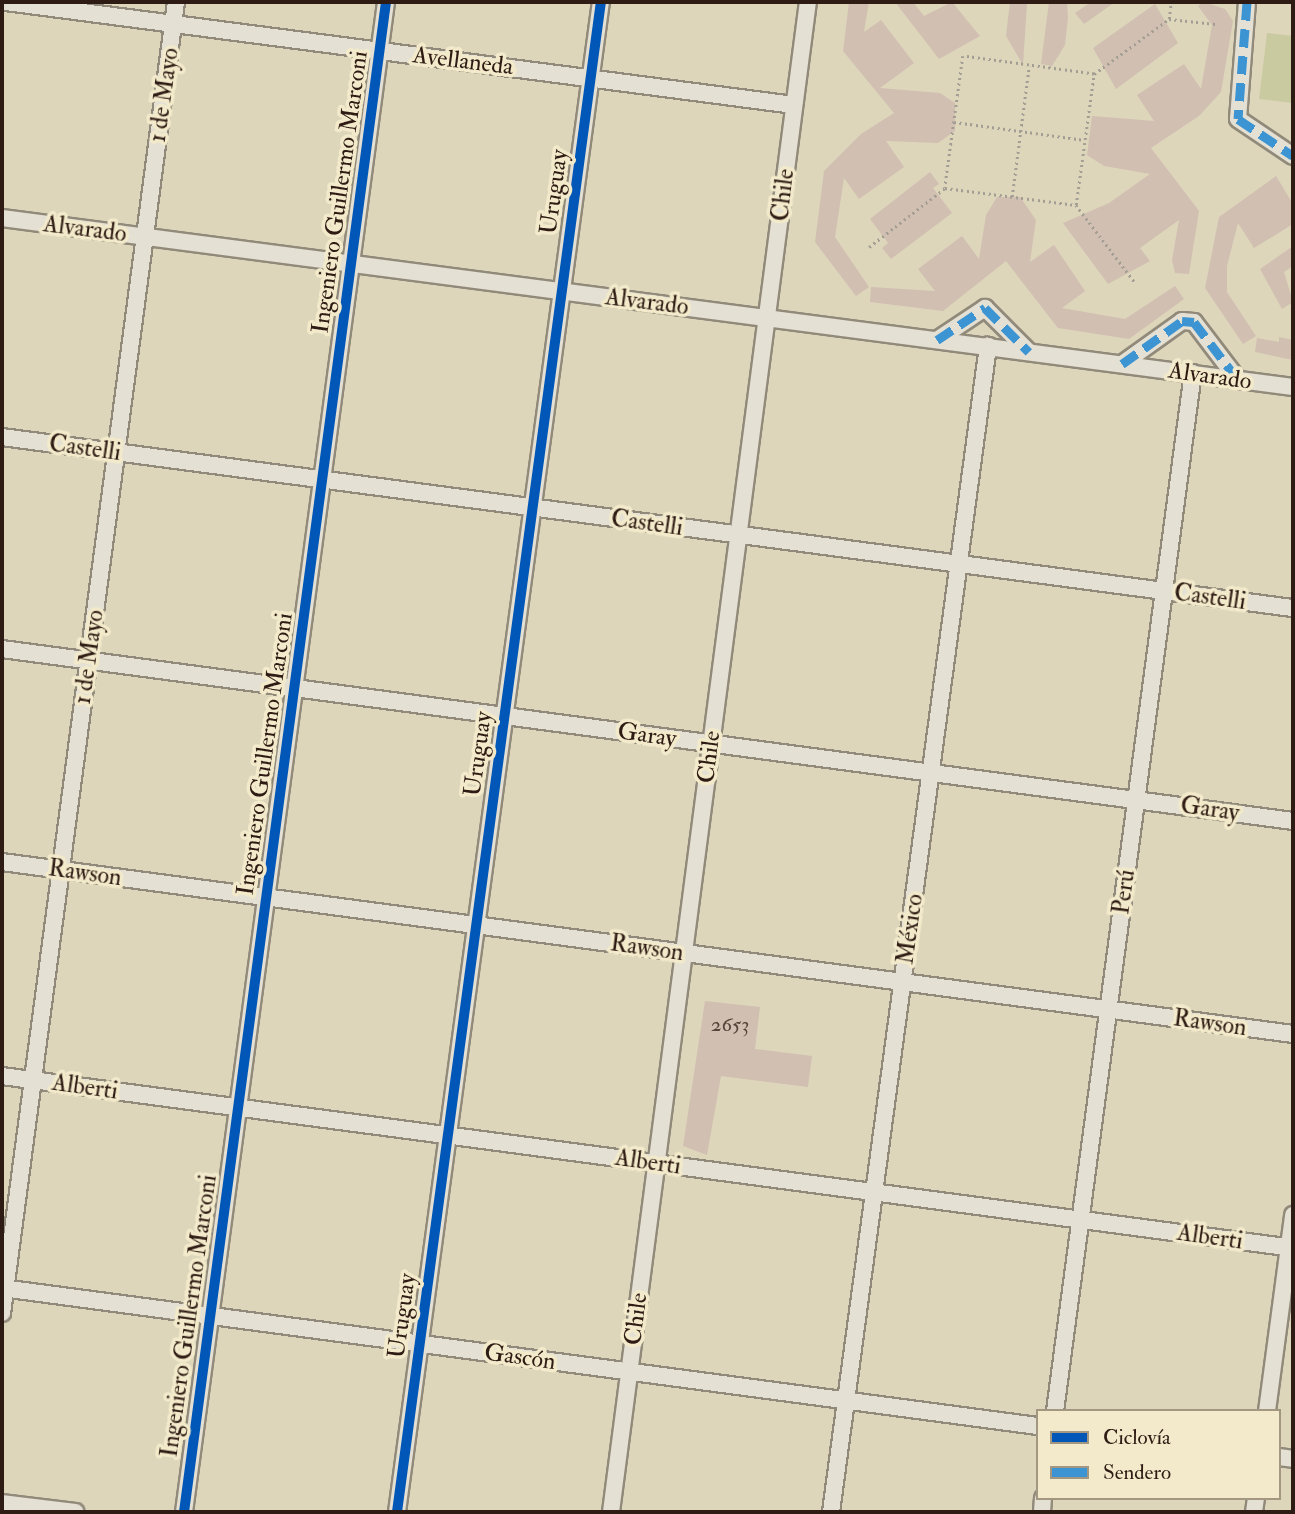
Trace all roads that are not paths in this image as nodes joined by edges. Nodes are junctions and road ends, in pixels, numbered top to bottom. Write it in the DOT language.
graph roads {
  1 [pos="6,2"];
  2 [pos="176,2"];
  3 [pos="386,2"];
  4 [pos="601,2"];
  5 [pos="808,2"];
  6 [pos="1247,2"];
  7 [pos="173,24"];
  8 [pos="380,50"];
  9 [pos="591,78"];
  10 [pos="794,105"];
  11 [pos="1293,156"];
  12 [pos="2,218"];
  13 [pos="145,236"];
  14 [pos="351,264"];
  15 [pos="562,291"];
  16 [pos="766,318"];
  17 [pos="937,340"];
  18 [pos="988,346"];
  19 [pos="1029,352"];
  20 [pos="1122,364"];
  21 [pos="1193,373"];
  22 [pos="1238,380"];
  23 [pos="1293,387"];
  24 [pos="2,437"];
  25 [pos="116,452"];
  26 [pos="323,479"];
  27 [pos="533,507"];
  28 [pos="738,535"];
  29 [pos="959,564"];
  30 [pos="1164,591"];
  31 [pos="1293,608"];
  32 [pos="2,649"];
  33 [pos="89,660"];
  34 [pos="295,688"];
  35 [pos="505,716"];
  36 [pos="711,743"];
  37 [pos="931,772"];
  38 [pos="1136,800"];
  39 [pos="1293,821"];
  40 [pos="2,862"];
  41 [pos="61,870"];
  42 [pos="267,898"];
  43 [pos="476,926"];
  44 [pos="684,953"];
  45 [pos="902,982"];
  46 [pos="1108,1009"];
  47 [pos="1293,1034"];
  48 [pos="2,1076"];
  49 [pos="33,1080"];
  50 [pos="238,1108"];
  51 [pos="448,1136"];
  52 [pos="656,1163"];
  53 [pos="874,1192"];
  54 [pos="1293,1215"];
  55 [pos="1080,1220"];
  56 [pos="1291,1248"];
  57 [pos="3,1288"];
  58 [pos="2,1312"];
  59 [pos="211,1316"];
  60 [pos="420,1343"];
  61 [pos="629,1371"];
  62 [pos="846,1400"];
  63 [pos="1055,1409"];
  64 [pos="1267,1409"];
  65 [pos="1036,1426"];
  66 [pos="2,1503"];
  67 [pos="75,1512"];
  68 [pos="184,1512"];
  69 [pos="397,1512"];
  70 [pos="611,1512"];
  71 [pos="831,1512"];
  1 -- 7 [label="street, Avellaneda"];
  2 -- 7 [label="street, 1 de Mayo"];
  3 -- 8 [label="street, Ingeniero Guillermo Marconi"];
  4 -- 9 [label="street, Uruguay"];
  5 -- 10 [label="street, Chile"];
  6 -- 11 [label="street"];
  7 -- 8 [label="street, Avellaneda"];
  7 -- 13 [label="street, 1 de Mayo"];
  8 -- 9 [label="street, Avellaneda"];
  8 -- 14 [label="street, Ingeniero Guillermo Marconi"];
  9 -- 10 [label="street, Avellaneda"];
  9 -- 15 [label="street, Uruguay"];
  10 -- 16 [label="street, Chile"];
  12 -- 13 [label="street, Alvarado"];
  13 -- 14 [label="street, Alvarado"];
  13 -- 25 [label="street, 1 de Mayo"];
  14 -- 15 [label="street, Alvarado"];
  14 -- 26 [label="street, Ingeniero Guillermo Marconi"];
  15 -- 16 [label="street, Alvarado"];
  15 -- 27 [label="street, Uruguay"];
  16 -- 17 [label="street, Alvarado"];
  16 -- 28 [label="street, Chile"];
  17 -- 18 [label="street, Alvarado"];
  17 -- 19 [label="street"];
  18 -- 19 [label="street, Alvarado"];
  18 -- 29 [label="street, México"];
  19 -- 20 [label="street, Alvarado"];
  20 -- 21 [label="street, Alvarado"];
  20 -- 22 [label="street"];
  21 -- 22 [label="street, Alvarado"];
  21 -- 30 [label="street, Perú"];
  22 -- 23 [label="street, Alvarado"];
  24 -- 25 [label="street, Castelli"];
  25 -- 26 [label="street, Castelli"];
  25 -- 33 [label="street, 1 de Mayo"];
  26 -- 27 [label="street, Castelli"];
  26 -- 34 [label="street, Ingeniero Guillermo Marconi"];
  27 -- 28 [label="street, Castelli"];
  27 -- 35 [label="street, Uruguay"];
  28 -- 29 [label="street, Castelli"];
  28 -- 36 [label="street, Chile"];
  29 -- 30 [label="street, Castelli"];
  29 -- 37 [label="street, México"];
  30 -- 31 [label="street, Castelli"];
  30 -- 38 [label="street, Perú"];
  32 -- 33 [label="street, Garay"];
  33 -- 34 [label="street, Garay"];
  33 -- 41 [label="street, 1 de Mayo"];
  34 -- 35 [label="street, Garay"];
  34 -- 42 [label="street, Ingeniero Guillermo Marconi"];
  35 -- 36 [label="street, Garay"];
  35 -- 43 [label="street, Uruguay"];
  36 -- 37 [label="street, Garay"];
  36 -- 44 [label="street, Chile"];
  37 -- 38 [label="street, Garay"];
  37 -- 45 [label="street, México"];
  38 -- 39 [label="street, Garay"];
  38 -- 46 [label="street, Perú"];
  40 -- 41 [label="street, Rawson"];
  41 -- 42 [label="street, Rawson"];
  41 -- 49 [label="street, 1 de Mayo"];
  42 -- 43 [label="street, Rawson"];
  42 -- 50 [label="street, Ingeniero Guillermo Marconi"];
  43 -- 44 [label="street, Rawson"];
  43 -- 51 [label="street, Uruguay"];
  44 -- 45 [label="street, Rawson"];
  44 -- 52 [label="street, Chile"];
  45 -- 46 [label="street, Rawson"];
  45 -- 53 [label="street, México"];
  46 -- 47 [label="street, Rawson"];
  46 -- 55 [label="street, Perú"];
  48 -- 49 [label="street, Alberti"];
  49 -- 50 [label="street, Alberti"];
  49 -- 57 [label="street, 1 de Mayo"];
  50 -- 51 [label="street, Alberti"];
  50 -- 59 [label="street, Ingeniero Guillermo Marconi"];
  51 -- 52 [label="street, Alberti"];
  51 -- 60 [label="street, Uruguay"];
  52 -- 53 [label="street, Alberti"];
  52 -- 61 [label="street, Chile"];
  53 -- 55 [label="street, Alberti"];
  53 -- 62 [label="street, México"];
  54 -- 56 [label="street"];
  55 -- 56 [label="street, Alberti"];
  55 -- 63 [label="street, Perú"];
  56 -- 64 [label="street"];
  57 -- 58 [label="street, 1 de Mayo"];
  57 -- 59 [label="street, Gascón"];
  59 -- 60 [label="street, Gascón"];
  59 -- 68 [label="street, Ingeniero Guillermo Marconi"];
  60 -- 61 [label="street, Gascón"];
  60 -- 69 [label="street, Uruguay"];
  61 -- 62 [label="street, Gascón"];
  61 -- 70 [label="street, Chile"];
  62 -- 65 [label="street, Gascón"];
  62 -- 71 [label="street, México"];
  66 -- 67 [label="street"];
}
